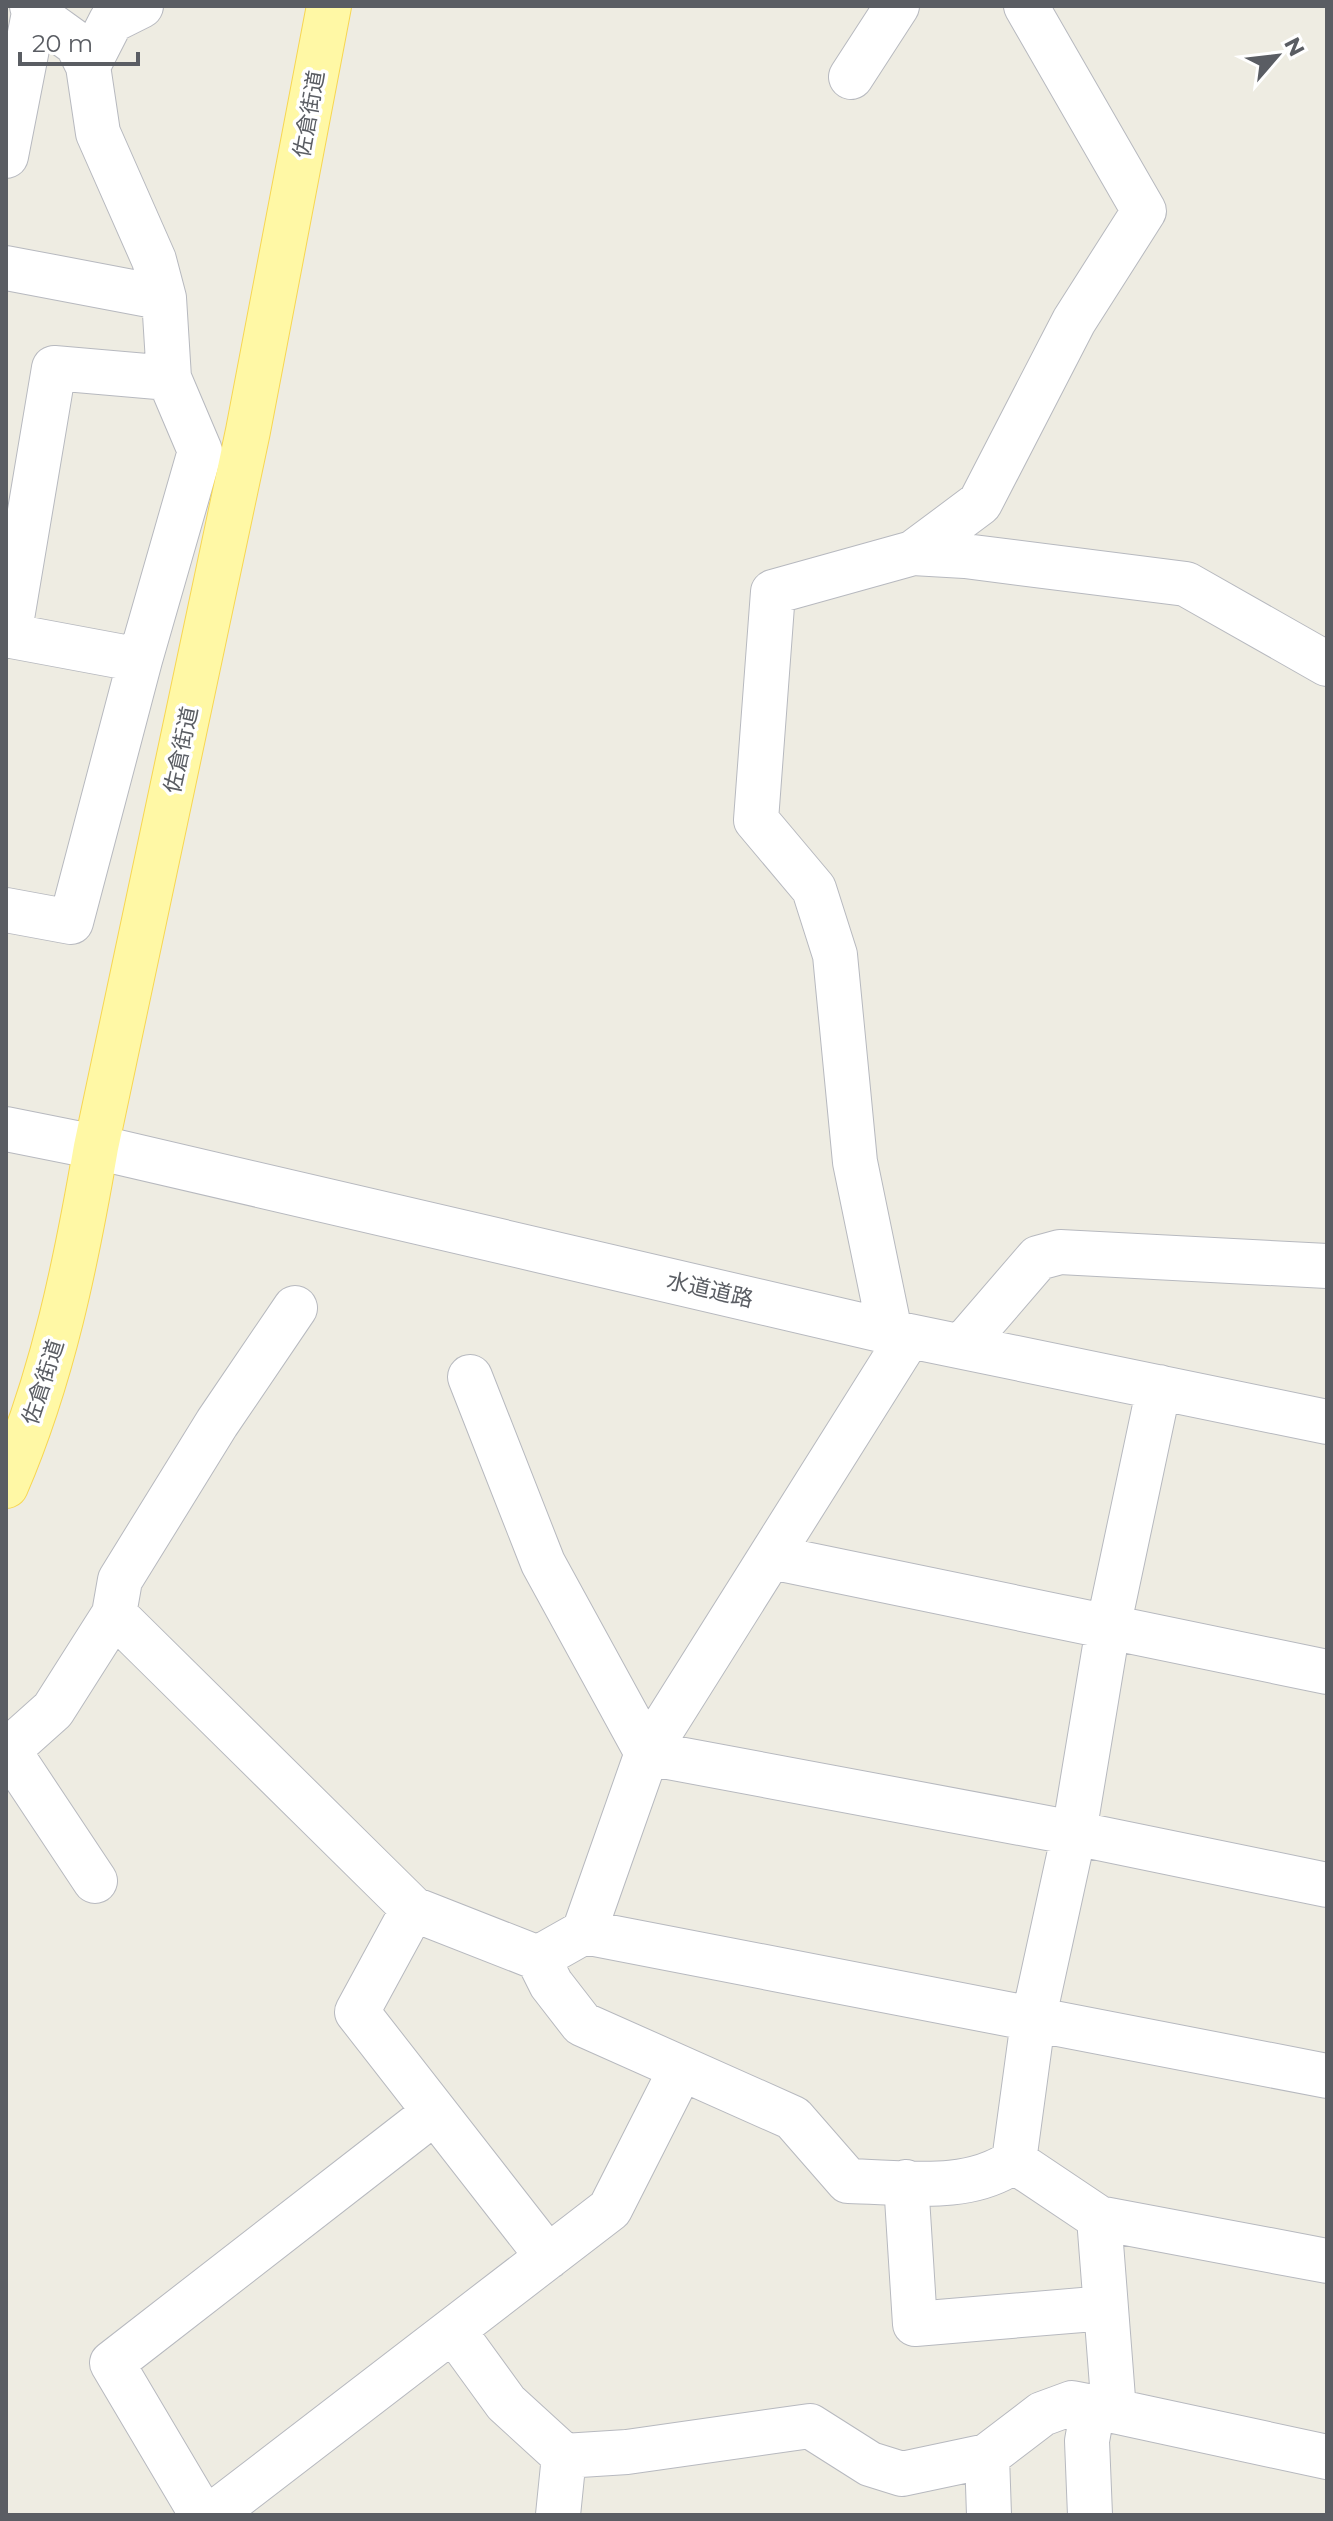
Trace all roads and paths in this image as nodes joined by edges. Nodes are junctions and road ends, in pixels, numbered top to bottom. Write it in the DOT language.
graph roads {
  1 [pos="141,6"];
  2 [pos="329,6"];
  3 [pos="897,6"];
  4 [pos="1026,6"];
  5 [pos="33,10"];
  6 [pos="88,66"];
  7 [pos="851,77"];
  8 [pos="6,156"];
  9 [pos="6,268"];
  10 [pos="164,298"];
  11 [pos="169,378"];
  12 [pos="913,553"];
  13 [pos="8,636"];
  14 [pos="140,660"];
  15 [pos="1327,664"];
  16 [pos="6,910"];
  17 [pos="6,1129"];
  18 [pos="96,1147"];
  19 [pos="1327,1266"];
  20 [pos="295,1308"];
  21 [pos="900,1334"];
  22 [pos="963,1345"];
  23 [pos="470,1377"];
  24 [pos="1159,1387"];
  25 [pos="1327,1422"];
  26 [pos="6,1486"];
  27 [pos="771,1557"];
  28 [pos="114,1614"];
  29 [pos="1108,1628"];
  30 [pos="1327,1672"];
  31 [pos="7,1751"];
  32 [pos="647,1753"];
  33 [pos="1074,1833"];
  34 [pos="95,1881"];
  35 [pos="1327,1885"];
  36 [pos="413,1909"];
  37 [pos="584,1932"];
  38 [pos="538,1958"];
  39 [pos="1033,2021"];
  40 [pos="681,2069"];
  41 [pos="1327,2076"];
  42 [pos="435,2112"];
  43 [pos="1014,2161"];
  44 [pos="906,2182"];
  45 [pos="1099,2218"];
  46 [pos="548,2257"];
  47 [pos="1327,2261"];
  48 [pos="1106,2308"];
  49 [pos="453,2330"];
  50 [pos="1104,2409"];
  51 [pos="564,2456"];
  52 [pos="987,2456"];
  53 [pos="1327,2457"];
  54 [pos="202,2515"];
  55 [pos="212,2515"];
  56 [pos="558,2515"];
  57 [pos="989,2515"];
  58 [pos="1090,2515"];
  1 -- 6 [label="street"];
  2 -- 18 [label="main road, 佐倉街道"];
  3 -- 7 [label="street"];
  4 -- 12 [label="street"];
  5 -- 6 [label="street"];
  5 -- 8 [label="street"];
  6 -- 10 [label="street"];
  9 -- 10 [label="street"];
  10 -- 11 [label="street"];
  11 -- 13 [label="street"];
  11 -- 14 [label="street"];
  12 -- 15 [label="street"];
  12 -- 21 [label="street"];
  13 -- 14 [label="street"];
  14 -- 16 [label="street"];
  17 -- 18 [label="street, 水道道路"];
  18 -- 21 [label="street, 水道道路"];
  18 -- 26 [label="main road, 佐倉街道"];
  19 -- 22 [label="street"];
  20 -- 28 [label="street"];
  21 -- 22 [label="street, 水道道路"];
  21 -- 27 [label="street"];
  22 -- 24 [label="street, 水道道路"];
  23 -- 32 [label="street"];
  24 -- 25 [label="street, 水道道路"];
  24 -- 29 [label="street"];
  27 -- 29 [label="street"];
  27 -- 32 [label="street"];
  28 -- 31 [label="street"];
  28 -- 36 [label="street"];
  29 -- 30 [label="street"];
  29 -- 33 [label="street"];
  31 -- 34 [label="street"];
  32 -- 33 [label="street"];
  32 -- 37 [label="street"];
  33 -- 35 [label="street"];
  33 -- 39 [label="street"];
  36 -- 38 [label="street"];
  36 -- 42 [label="street"];
  37 -- 38 [label="street"];
  37 -- 39 [label="street"];
  38 -- 40 [label="street"];
  39 -- 41 [label="street"];
  39 -- 43 [label="street"];
  40 -- 44 [label="street"];
  40 -- 46 [label="street"];
  42 -- 46 [label="street"];
  42 -- 54 [label="street"];
  43 -- 44 [label="street"];
  43 -- 45 [label="street"];
  44 -- 48 [label="street"];
  45 -- 47 [label="street"];
  45 -- 48 [label="street"];
  46 -- 49 [label="street"];
  48 -- 50 [label="street"];
  49 -- 51 [label="street"];
  49 -- 55 [label="street"];
  50 -- 52 [label="street"];
  50 -- 53 [label="street"];
  50 -- 58 [label="street"];
  51 -- 52 [label="street"];
  51 -- 56 [label="street"];
  52 -- 57 [label="street"];
}
